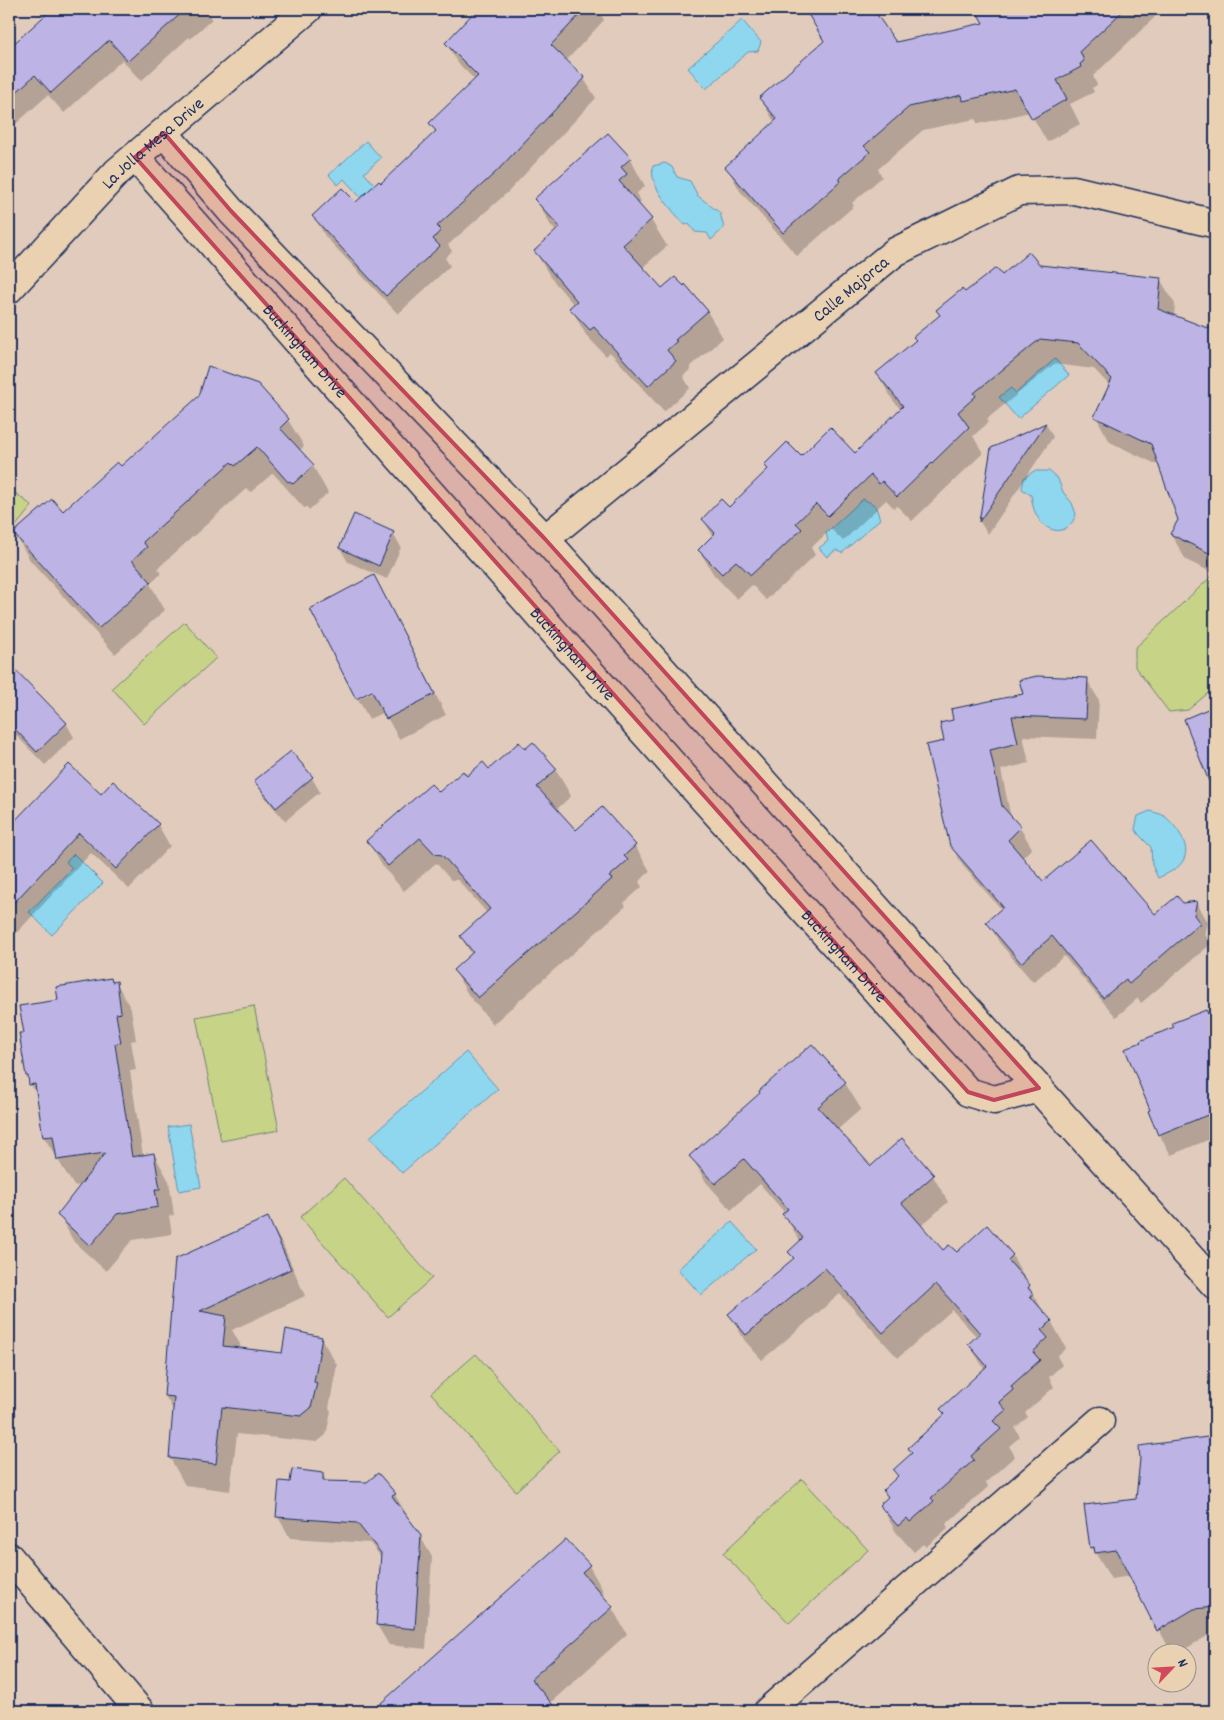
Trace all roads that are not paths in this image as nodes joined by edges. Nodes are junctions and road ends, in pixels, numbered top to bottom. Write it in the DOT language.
graph roads {
  1 [pos="308,9"];
  2 [pos="164,133"];
  3 [pos="135,157"];
  4 [pos="1215,222"];
  5 [pos="9,289"];
  6 [pos="546,539"];
  7 [pos="1039,1088"];
  8 [pos="1210,1269"];
  9 [pos="1100,1421"];
  10 [pos="9,1557"];
  11 [pos="140,1711"];
  12 [pos="768,1711"];
  1 -- 2 [label="street, La Jolla Mesa Drive"];
  2 -- 3 [label="street, La Jolla Mesa Drive"];
  2 -- 6 [label="street"];
  3 -- 5 [label="street, La Jolla Mesa Drive"];
  3 -- 7 [label="street, Buckingham Drive"];
  4 -- 6 [label="street, Calle Majorca"];
  6 -- 7 [label="street"];
  7 -- 8 [label="street"];
  9 -- 12 [label="street"];
  10 -- 11 [label="street"];
}
